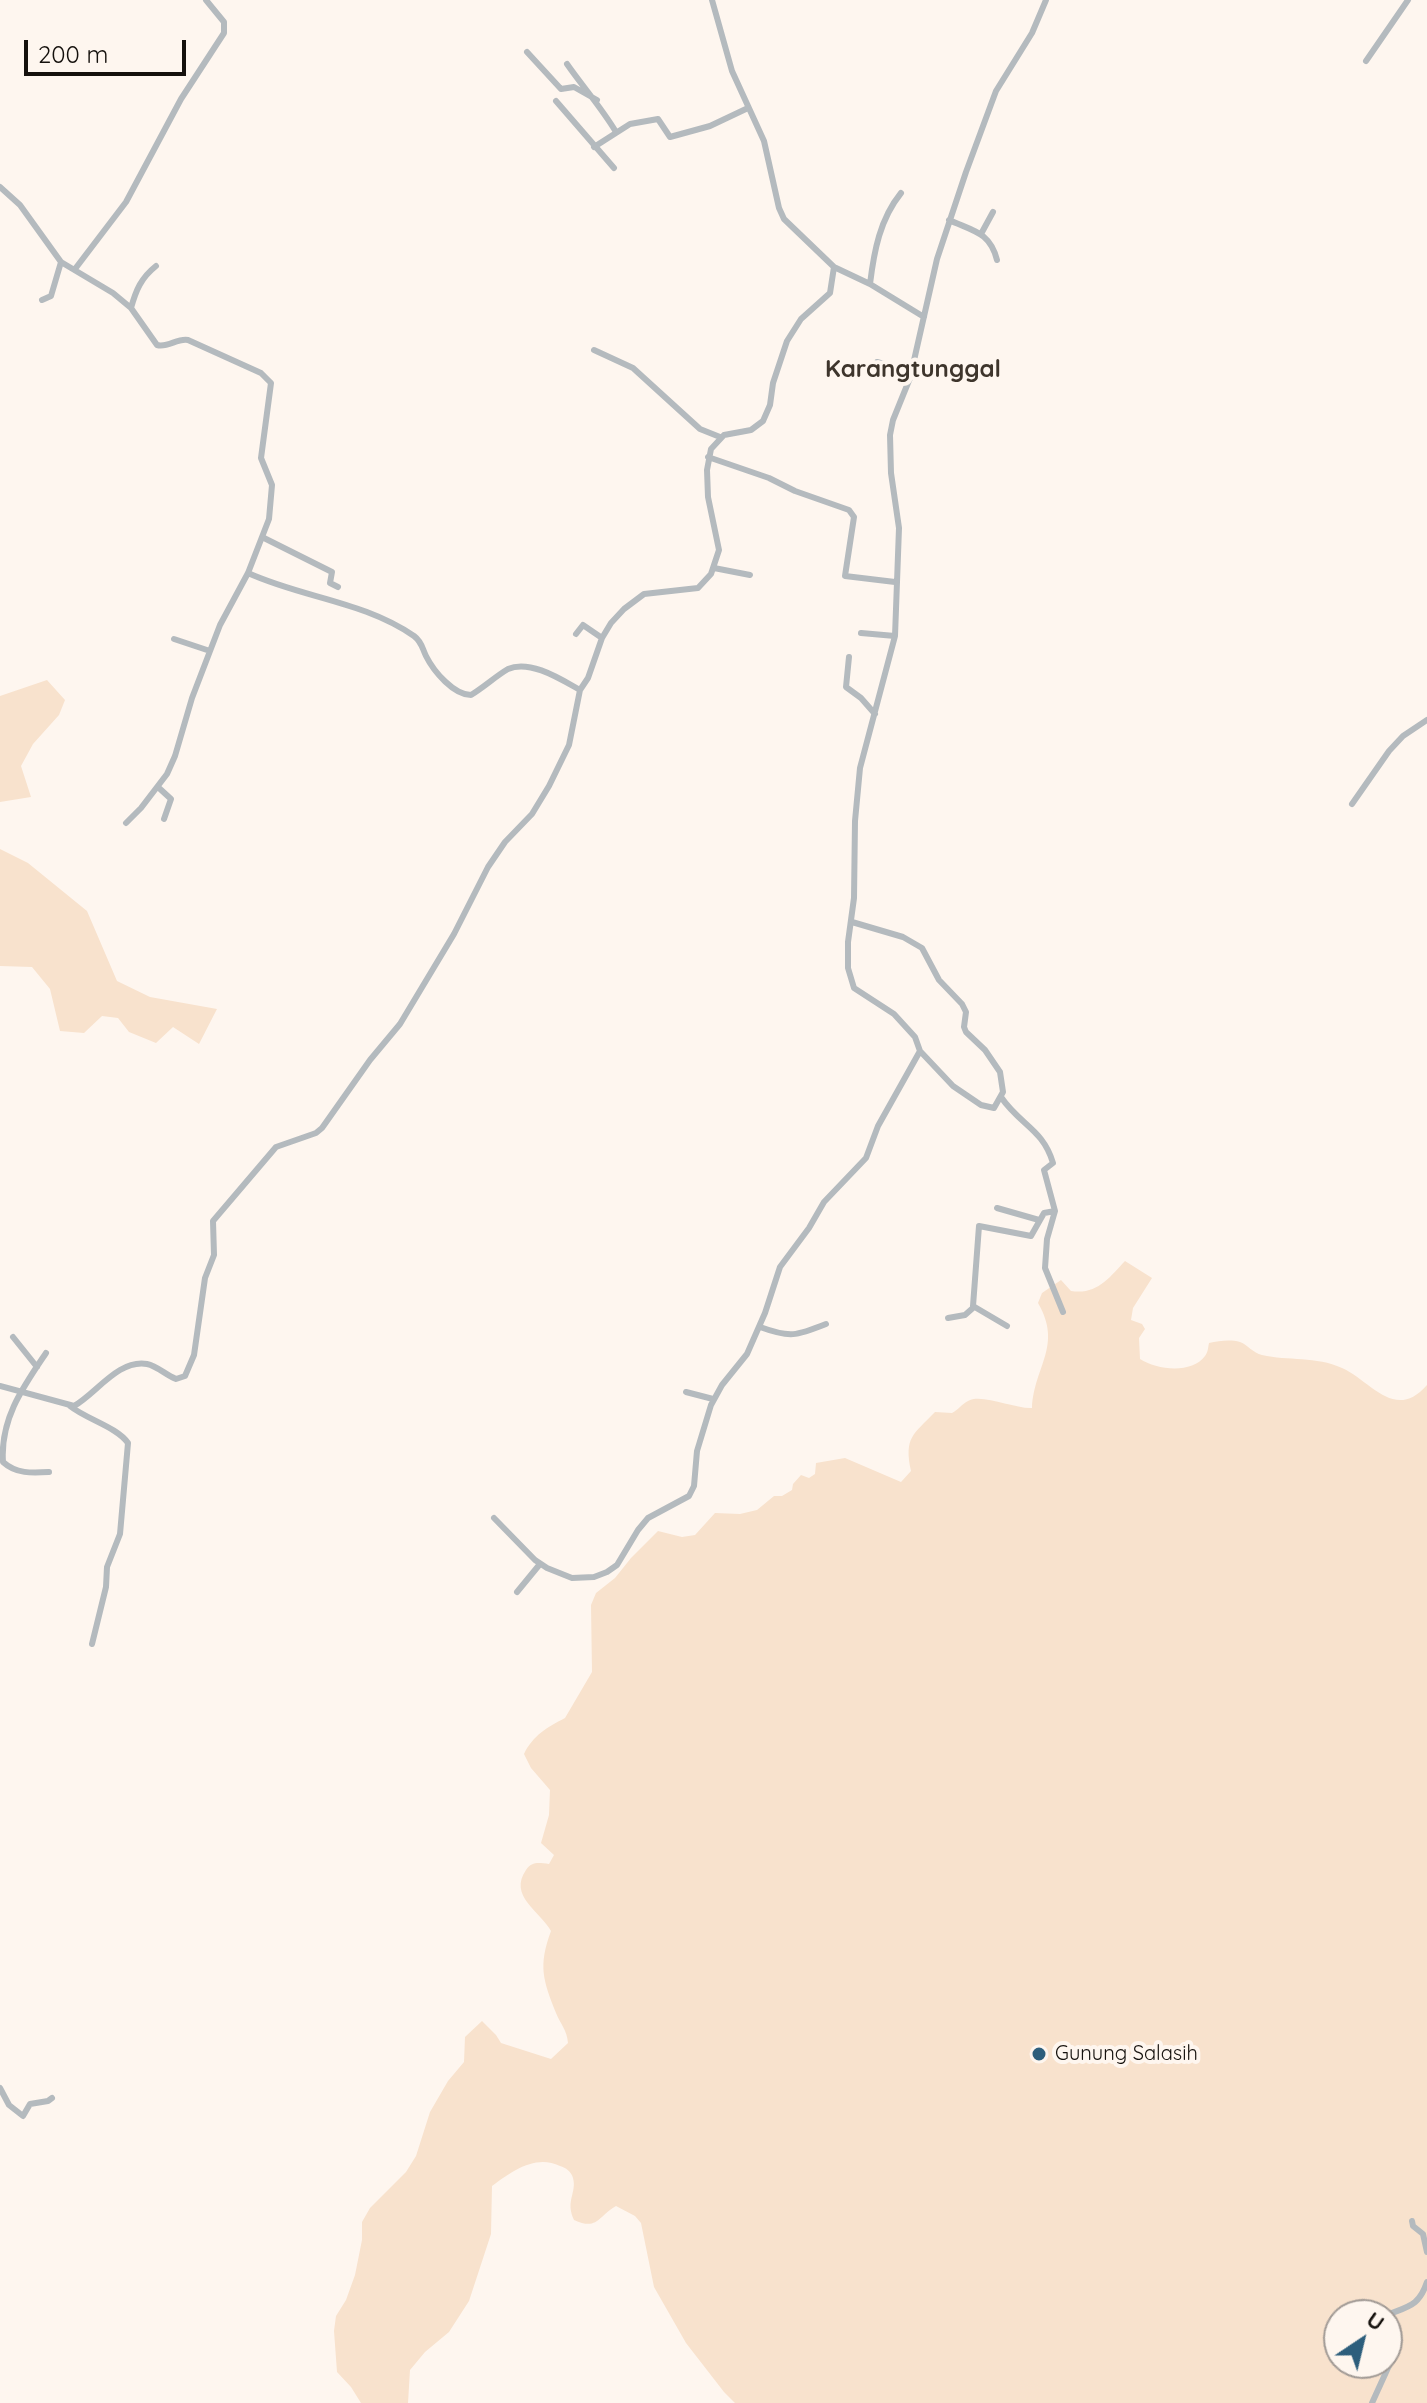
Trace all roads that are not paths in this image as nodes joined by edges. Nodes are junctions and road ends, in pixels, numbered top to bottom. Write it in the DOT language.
graph roads {
  1 [pos="206,0"];
  2 [pos="712,0"];
  3 [pos="1046,0"];
  4 [pos="1404,2"];
  5 [pos="527,52"];
  6 [pos="1366,61"];
  7 [pos="567,64"];
  8 [pos="597,100"];
  9 [pos="556,101"];
  10 [pos="748,108"];
  11 [pos="616,132"];
  12 [pos="594,147"];
  13 [pos="614,168"];
  14 [pos="0,187"];
  15 [pos="901,193"];
  16 [pos="993,212"];
  17 [pos="949,220"];
  18 [pos="981,234"];
  19 [pos="997,260"];
  20 [pos="61,262"];
  21 [pos="156,266"];
  22 [pos="834,267"];
  23 [pos="75,269"];
  24 [pos="870,284"];
  25 [pos="42,300"];
  26 [pos="131,308"];
  27 [pos="924,317"];
  28 [pos="594,350"];
  29 [pos="877,362"];
  30 [pos="911,372"];
  31 [pos="720,437"];
  32 [pos="708,457"];
  33 [pos="262,537"];
  34 [pos="714,568"];
  35 [pos="248,573"];
  36 [pos="750,575"];
  37 [pos="895,582"];
  38 [pos="338,587"];
  39 [pos="861,633"];
  40 [pos="576,634"];
  41 [pos="895,636"];
  42 [pos="602,638"];
  43 [pos="174,639"];
  44 [pos="210,651"];
  45 [pos="849,657"];
  46 [pos="580,690"];
  47 [pos="875,714"];
  48 [pos="1427,720"];
  49 [pos="159,788"];
  50 [pos="1352,804"];
  51 [pos="164,819"];
  52 [pos="126,823"];
  53 [pos="852,922"];
  54 [pos="920,1051"];
  55 [pos="1001,1097"];
  56 [pos="997,1208"];
  57 [pos="1055,1211"];
  58 [pos="1039,1220"];
  59 [pos="974,1307"];
  60 [pos="1063,1312"];
  61 [pos="948,1318"];
  62 [pos="826,1324"];
  63 [pos="1007,1326"];
  64 [pos="760,1327"];
  65 [pos="13,1337"];
  66 [pos="46,1353"];
  67 [pos="37,1367"];
  68 [pos="0,1386"];
  69 [pos="20,1390"];
  70 [pos="686,1392"];
  71 [pos="713,1399"];
  72 [pos="70,1406"];
  73 [pos="49,1472"];
  74 [pos="494,1518"];
  75 [pos="540,1564"];
  76 [pos="517,1592"];
  77 [pos="92,1644"];
  78 [pos="0,2088"];
  79 [pos="52,2098"];
  80 [pos="1412,2221"];
  81 [pos="1427,2252"];
  82 [pos="1427,2282"];
  83 [pos="1403,2308"];
  84 [pos="1383,2379"];
  85 [pos="1372,2403"];
  1 -- 23 [label="street"];
  2 -- 10 [label="street"];
  3 -- 17 [label="street"];
  4 -- 6 [label="street"];
  5 -- 8 [label="street"];
  7 -- 8 [label="street"];
  8 -- 11 [label="street"];
  9 -- 12 [label="street"];
  10 -- 11 [label="street"];
  10 -- 22 [label="street"];
  11 -- 12 [label="street"];
  12 -- 13 [label="street"];
  14 -- 20 [label="street"];
  15 -- 24 [label="street"];
  16 -- 18 [label="street"];
  17 -- 18 [label="street"];
  17 -- 27 [label="street"];
  18 -- 19 [label="street"];
  20 -- 23 [label="street"];
  20 -- 25 [label="street"];
  21 -- 26 [label="street"];
  22 -- 24 [label="street"];
  22 -- 31 [label="street"];
  23 -- 26 [label="street"];
  24 -- 27 [label="street"];
  26 -- 33 [label="street"];
  27 -- 30 [label="street"];
  28 -- 31 [label="street"];
  29 -- 30 [label="street"];
  30 -- 37 [label="street"];
  31 -- 32 [label="street"];
  32 -- 34 [label="street"];
  32 -- 37 [label="street"];
  33 -- 35 [label="street"];
  33 -- 38 [label="street"];
  34 -- 36 [label="street"];
  34 -- 42 [label="street"];
  35 -- 44 [label="street"];
  35 -- 46 [label="street"];
  37 -- 41 [label="street"];
  39 -- 41 [label="street"];
  40 -- 42 [label="street"];
  41 -- 47 [label="street"];
  42 -- 46 [label="street"];
  43 -- 44 [label="street"];
  44 -- 49 [label="street"];
  45 -- 47 [label="street"];
  46 -- 72 [label="street"];
  47 -- 53 [label="street"];
  48 -- 50 [label="street"];
  49 -- 51 [label="street"];
  49 -- 52 [label="street"];
  53 -- 54 [label="street"];
  53 -- 55 [label="street"];
  54 -- 55 [label="street"];
  54 -- 64 [label="street"];
  55 -- 57 [label="street"];
  56 -- 58 [label="street"];
  57 -- 58 [label="street"];
  57 -- 60 [label="street"];
  58 -- 59 [label="street"];
  59 -- 61 [label="street"];
  59 -- 63 [label="street"];
  62 -- 64 [label="street"];
  64 -- 71 [label="street"];
  65 -- 67 [label="street"];
  66 -- 67 [label="street"];
  67 -- 69 [label="street"];
  68 -- 69 [label="street"];
  69 -- 72 [label="street"];
  69 -- 73 [label="street"];
  70 -- 71 [label="street"];
  71 -- 75 [label="street"];
  72 -- 77 [label="street"];
  74 -- 75 [label="street"];
  75 -- 76 [label="street"];
  78 -- 79 [label="street"];
  80 -- 81 [label="street"];
  82 -- 83 [label="street"];
  84 -- 85 [label="street"];
}
